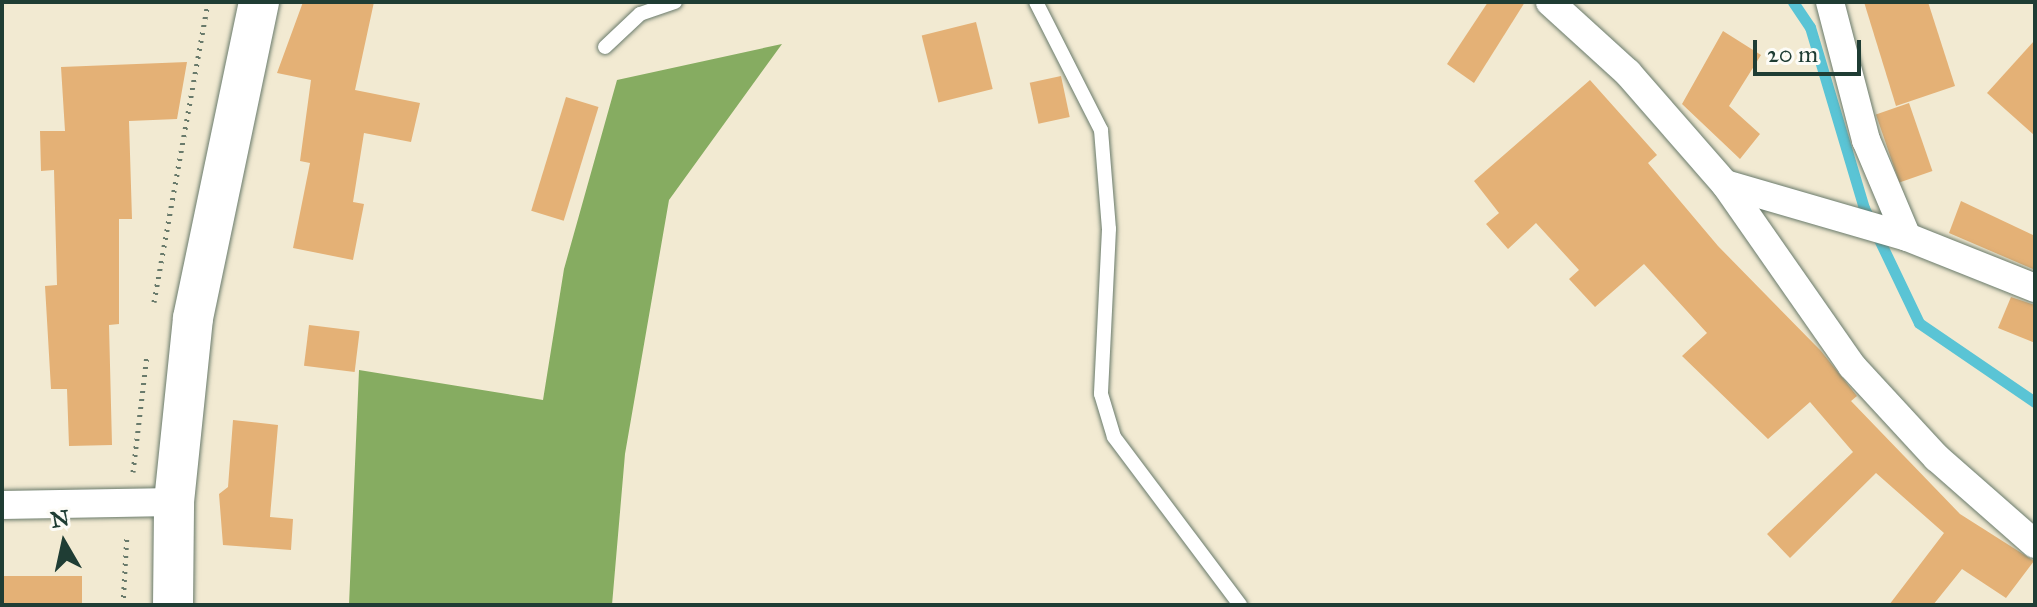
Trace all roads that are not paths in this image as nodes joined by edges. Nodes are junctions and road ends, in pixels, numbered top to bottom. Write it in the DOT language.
graph roads {
  1 [pos="259,2"];
  2 [pos="675,2"];
  3 [pos="1036,2"];
  4 [pos="1550,2"];
  5 [pos="1830,2"];
  6 [pos="605,47"];
  7 [pos="1725,184"];
  8 [pos="1907,237"];
  9 [pos="2035,288"];
  10 [pos="174,502"];
  11 [pos="2,505"];
  12 [pos="2035,544"];
  13 [pos="173,605"];
  14 [pos="1240,605"];
  1 -- 10 [label="main road"];
  2 -- 6 [label="lane"];
  3 -- 14 [label="lane"];
  4 -- 7 [label="street"];
  5 -- 8 [label="street"];
  7 -- 8 [label="street"];
  7 -- 12 [label="street"];
  8 -- 9 [label="street"];
  10 -- 11 [label="street"];
  10 -- 13 [label="main road"];
}
